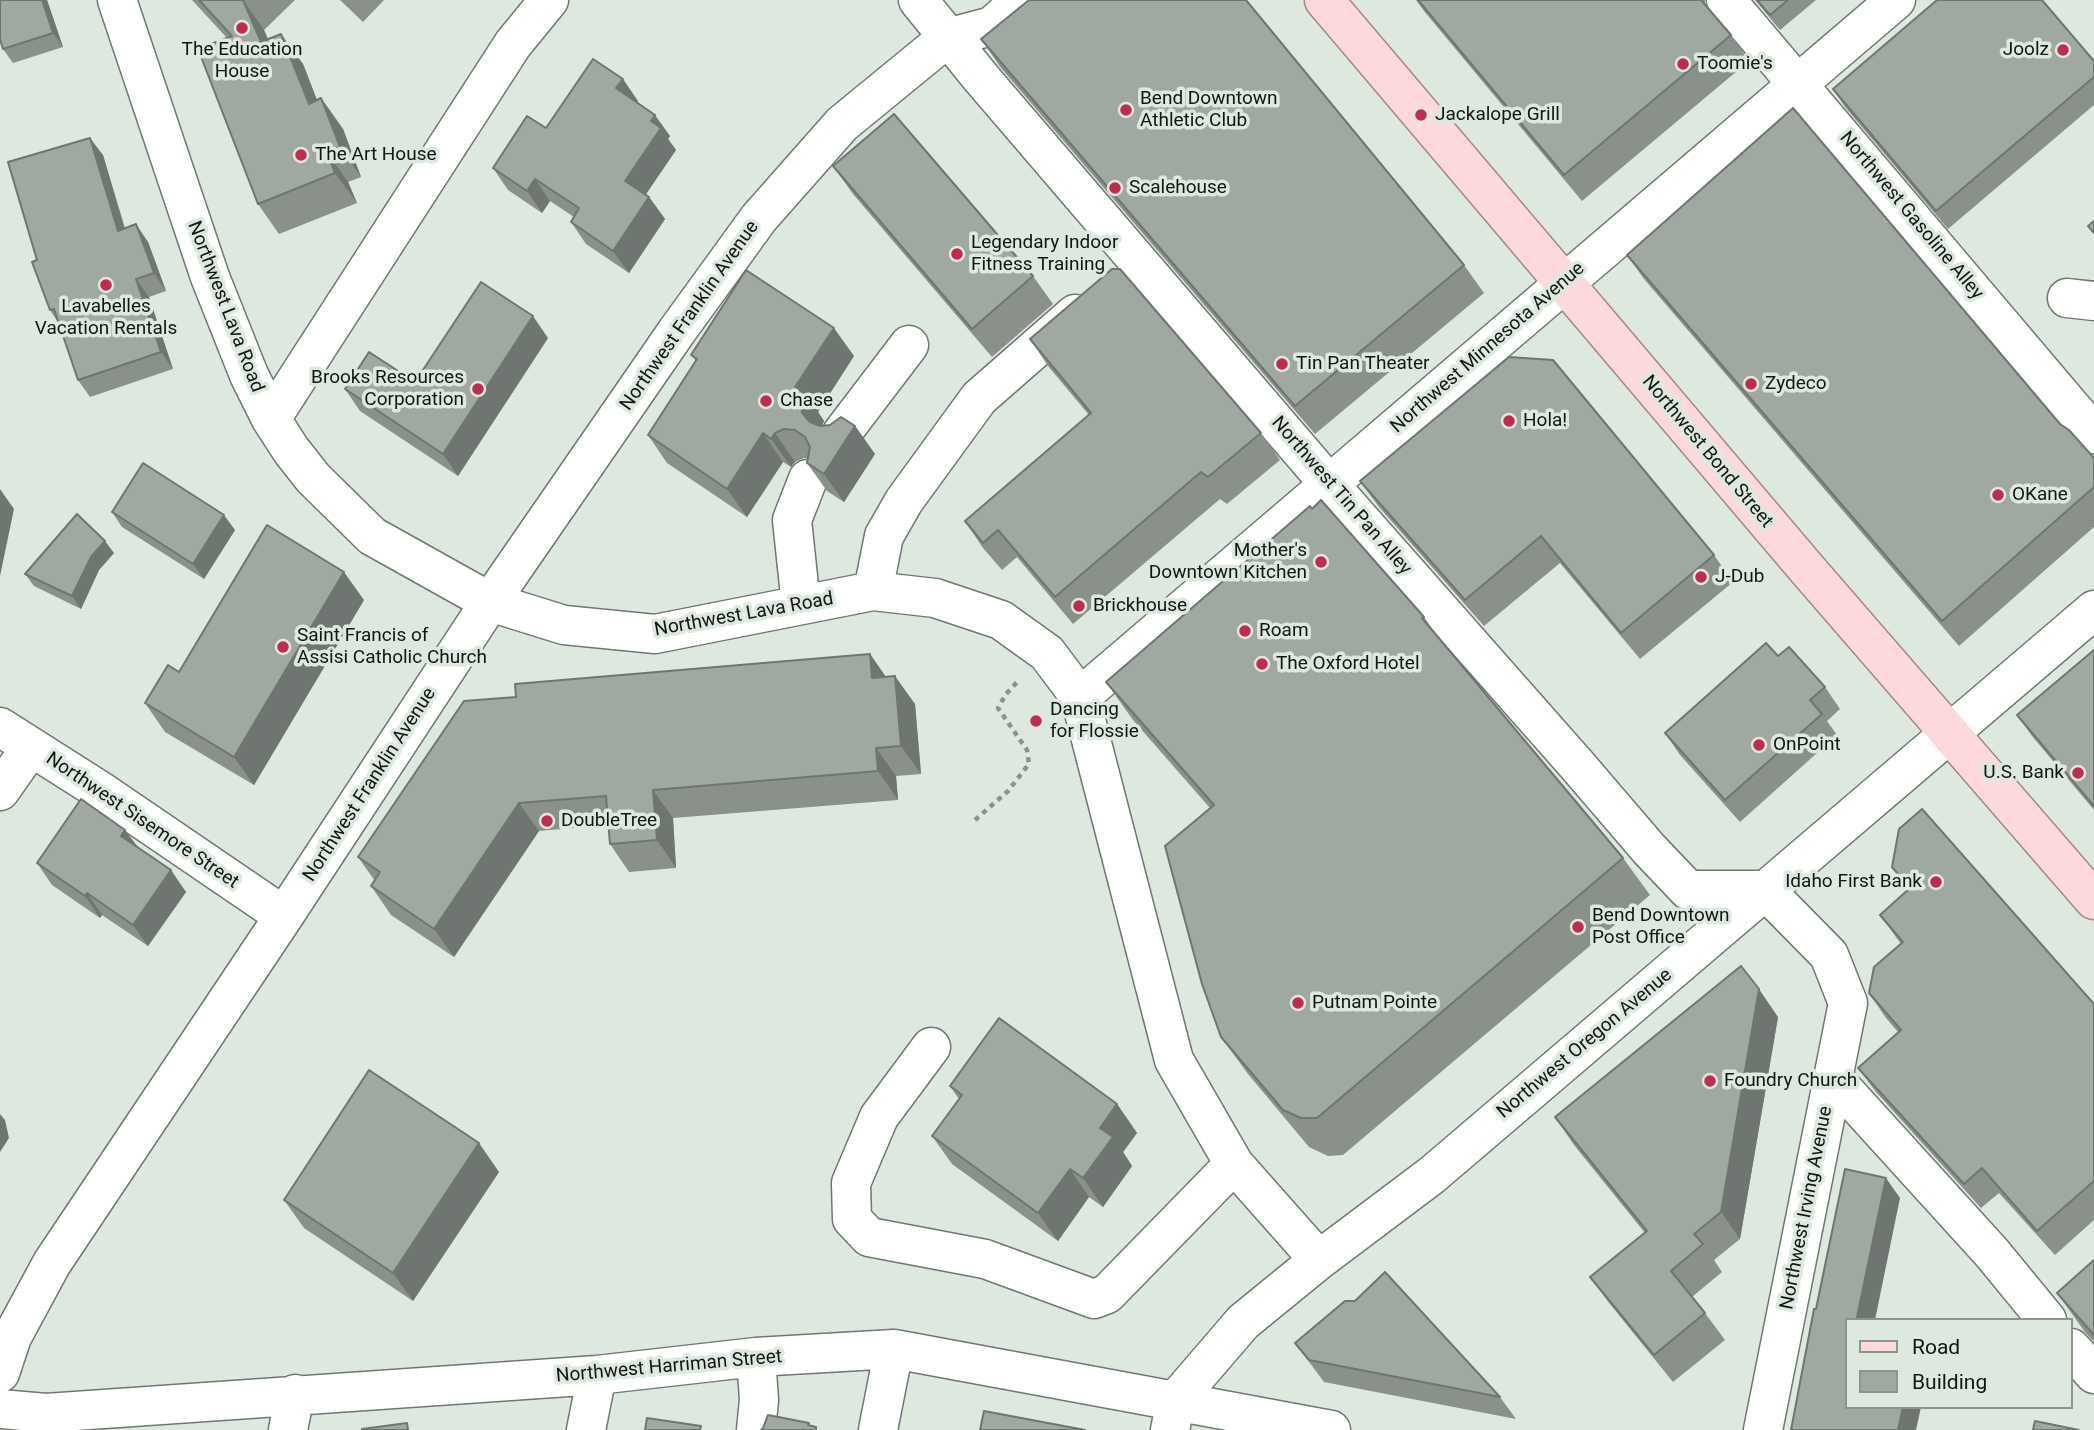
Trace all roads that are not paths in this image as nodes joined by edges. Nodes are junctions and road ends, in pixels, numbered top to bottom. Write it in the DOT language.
graph roads {
  1 [pos="117,0"];
  2 [pos="549,0"];
  3 [pos="918,0"];
  4 [pos="953,0"];
  5 [pos="1021,0"];
  6 [pos="1726,0"];
  7 [pos="1896,0"];
  8 [pos="1338,5"];
  9 [pos="947,38"];
  10 [pos="1797,82"];
  11 [pos="1137,259"];
  12 [pos="1563,284"];
  13 [pos="909,345"];
  14 [pos="271,419"];
  15 [pos="842,433"];
  16 [pos="2094,434"];
  17 [pos="808,479"];
  18 [pos="1329,484"];
  19 [pos="873,591"];
  20 [pos="490,602"];
  21 [pos="802,605"];
  22 [pos="2094,610"];
  23 [pos="1080,697"];
  24 [pos="1949,734"];
  25 [pos="15,737"];
  26 [pos="0,792"];
  27 [pos="2090,887"];
  28 [pos="1765,890"];
  29 [pos="284,916"];
  30 [pos="930,1047"];
  31 [pos="1833,1078"];
  32 [pos="1234,1164"];
  33 [pos="1319,1260"];
  34 [pos="2045,1318"];
  35 [pos="894,1349"];
  36 [pos="2073,1350"];
  37 [pos="756,1357"];
  38 [pos="0,1373"];
  39 [pos="2094,1374"];
  40 [pos="597,1375"];
  41 [pos="0,1409"];
  42 [pos="292,1412"];
  43 [pos="1173,1415"];
  44 [pos="586,1430"];
  45 [pos="756,1430"];
  46 [pos="878,1430"];
  47 [pos="1331,1430"];
  48 [pos="1763,1430"];
  1 -- 14 [label="street, Northwest Lava Road"];
  2 -- 14 [label="street"];
  3 -- 9 [label="street, Northwest Tin Pan Alley"];
  4 -- 9 [label="street"];
  5 -- 9 [label="street, Northwest Franklin Avenue"];
  6 -- 10 [label="street, Northwest Gasoline Alley"];
  7 -- 10 [label="street, Northwest Minnesota Avenue"];
  8 -- 12 [label="main road, Northwest Bond Street"];
  9 -- 11 [label="street, Northwest Tin Pan Alley"];
  9 -- 20 [label="street, Northwest Franklin Avenue"];
  10 -- 12 [label="street, Northwest Minnesota Avenue"];
  10 -- 16 [label="street, Northwest Gasoline Alley"];
  11 -- 18 [label="street, Northwest Tin Pan Alley"];
  11 -- 19 [label="street"];
  12 -- 18 [label="street, Northwest Minnesota Avenue"];
  12 -- 24 [label="main road, Northwest Bond Street"];
  13 -- 15 [label="street"];
  14 -- 20 [label="street, Northwest Lava Road"];
  17 -- 21 [label="street"];
  18 -- 23 [label="street, Northwest Minnesota Avenue"];
  18 -- 28 [label="street, Northwest Tin Pan Alley"];
  19 -- 21 [label="street, Northwest Lava Road"];
  19 -- 23 [label="street, Northwest Lava Road"];
  20 -- 21 [label="street, Northwest Lava Road"];
  20 -- 29 [label="street, Northwest Franklin Avenue"];
  22 -- 24 [label="street, Northwest Oregon Avenue"];
  23 -- 32 [label="street, Northwest Lava Road"];
  24 -- 27 [label="main road, Northwest Bond Street"];
  24 -- 28 [label="street, Northwest Oregon Avenue"];
  25 -- 26 [label="street"];
  25 -- 29 [label="street, Northwest Sisemore Street"];
  28 -- 31 [label="street, Northwest Irving Avenue"];
  28 -- 33 [label="street, Northwest Oregon Avenue"];
  29 -- 38 [label="street, Northwest Franklin Avenue"];
  30 -- 32 [label="street"];
  31 -- 34 [label="street"];
  31 -- 48 [label="street, Northwest Irving Avenue"];
  32 -- 33 [label="street, Northwest Lava Road"];
  33 -- 43 [label="street, Northwest Oregon Avenue"];
  35 -- 37 [label="street, Northwest Harriman Street"];
  35 -- 43 [label="street, Northwest Harriman Street"];
  35 -- 46 [label="street"];
  36 -- 39 [label="street"];
  37 -- 40 [label="street, Northwest Harriman Street"];
  37 -- 45 [label="street"];
  40 -- 42 [label="street, Northwest Harriman Street"];
  40 -- 44 [label="street"];
  41 -- 42 [label="street, Northwest Harriman Street"];
  43 -- 47 [label="street, Northwest Harriman Street"];
}
